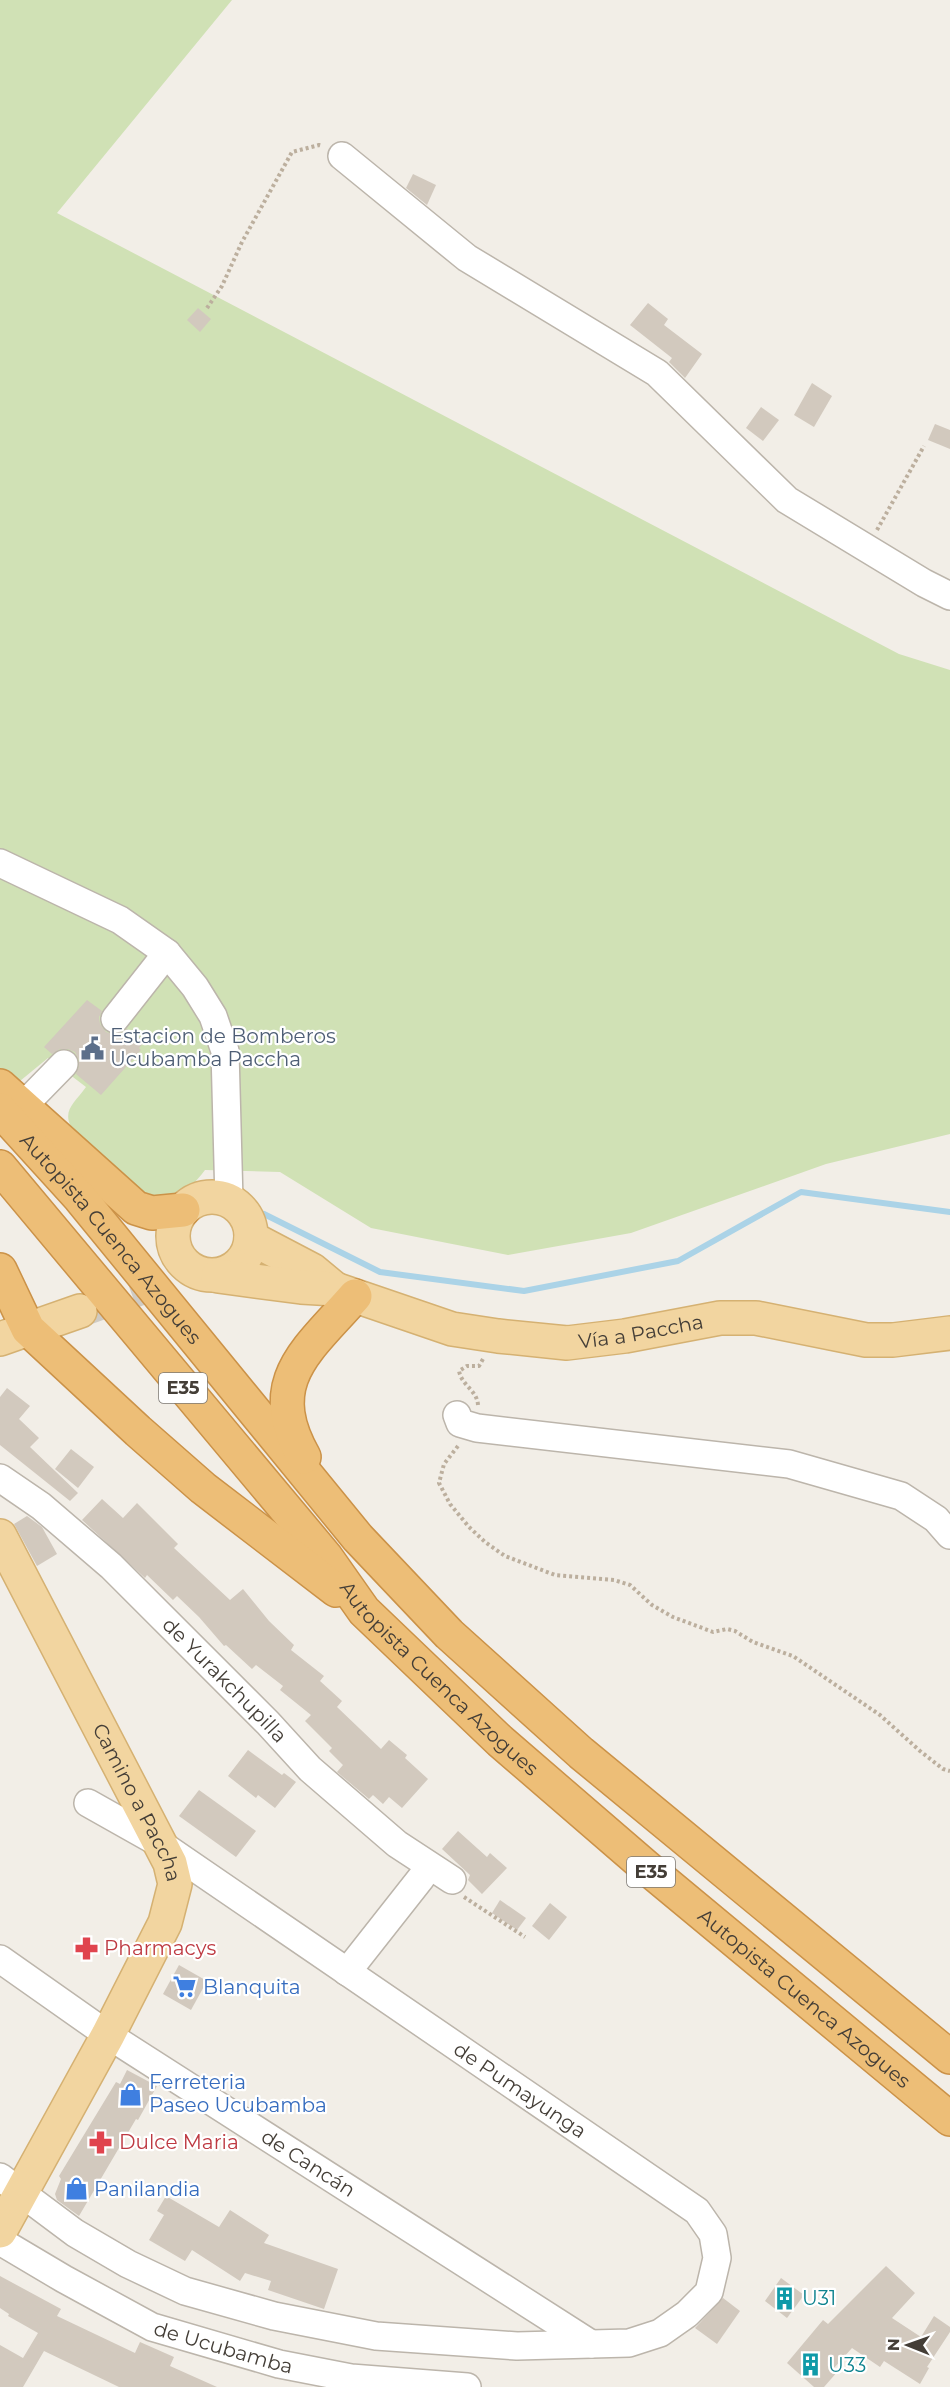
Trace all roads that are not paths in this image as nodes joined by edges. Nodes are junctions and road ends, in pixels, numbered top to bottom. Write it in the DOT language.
graph roads {
  1 [pos="342,156"];
  2 [pos="950,596"];
  3 [pos="0,863"];
  4 [pos="167,953"];
  5 [pos="115,1020"];
  6 [pos="64,1064"];
  7 [pos="8,1101"];
  8 [pos="0,1167"];
  9 [pos="229,1201"];
  10 [pos="183,1209"];
  11 [pos="251,1238"];
  12 [pos="0,1270"];
  13 [pos="218,1276"];
  14 [pos="345,1292"];
  15 [pos="80,1311"];
  16 [pos="950,1333"];
  17 [pos="14,1334"];
  18 [pos="467,1422"];
  19 [pos="0,1478"];
  20 [pos="338,1513"];
  21 [pos="950,1535"];
  22 [pos="0,1536"];
  23 [pos="364,1611"];
  24 [pos="88,1803"];
  25 [pos="159,1843"];
  26 [pos="421,1878"];
  27 [pos="452,1880"];
  28 [pos="0,1959"];
  29 [pos="347,1972"];
  30 [pos="108,2035"];
  31 [pos="950,2057"];
  32 [pos="950,2119"];
  33 [pos="10,2185"];
  34 [pos="0,2231"];
  35 [pos="0,2241"];
  36 [pos="591,2344"];
  37 [pos="436,2386"];
  38 [pos="467,2387"];
  1 -- 2 [label="street"];
  3 -- 4 [label="street"];
  4 -- 5 [label="street"];
  4 -- 9 [label="street"];
  6 -- 7 [label="street"];
  7 -- 10 [label="highway"];
  7 -- 20 [label="highway, Autopista Cuenca Azogues / E35"];
  8 -- 23 [label="highway, Autopista Cuenca Azogues / E35"];
  9 -- 10 [label="main road"];
  9 -- 11 [label="main road"];
  10 -- 13 [label="main road"];
  11 -- 13 [label="main road"];
  11 -- 14 [label="main road, Vía a Paccha"];
  12 -- 17 [label="highway"];
  13 -- 14 [label="main road, Vía a Paccha"];
  14 -- 16 [label="main road, Vía a Paccha"];
  14 -- 20 [label="highway"];
  15 -- 17 [label="main road"];
  17 -- 23 [label="highway"];
  18 -- 21 [label="street"];
  19 -- 27 [label="street, de Yurakchupilla"];
  20 -- 31 [label="highway, Autopista Cuenca Azogues / E35"];
  22 -- 25 [label="main road, Camino a Paccha"];
  23 -- 32 [label="highway, Autopista Cuenca Azogues / E35"];
  24 -- 25 [label="street, de Pumayunga"];
  25 -- 29 [label="street, de Pumayunga"];
  25 -- 30 [label="main road, Camino a Paccha"];
  26 -- 29 [label="street"];
  28 -- 30 [label="street, de Cancán"];
  29 -- 36 [label="street, de Pumayunga"];
  30 -- 33 [label="main road, Camino a Paccha"];
  30 -- 36 [label="street, de Cancán"];
  33 -- 34 [label="main road, Camino a Paccha"];
  33 -- 36 [label="street, de Pumayunga"];
  35 -- 37 [label="street, de Ucubamba"];
  37 -- 38 [label="street, de Ucubamba"];
}
